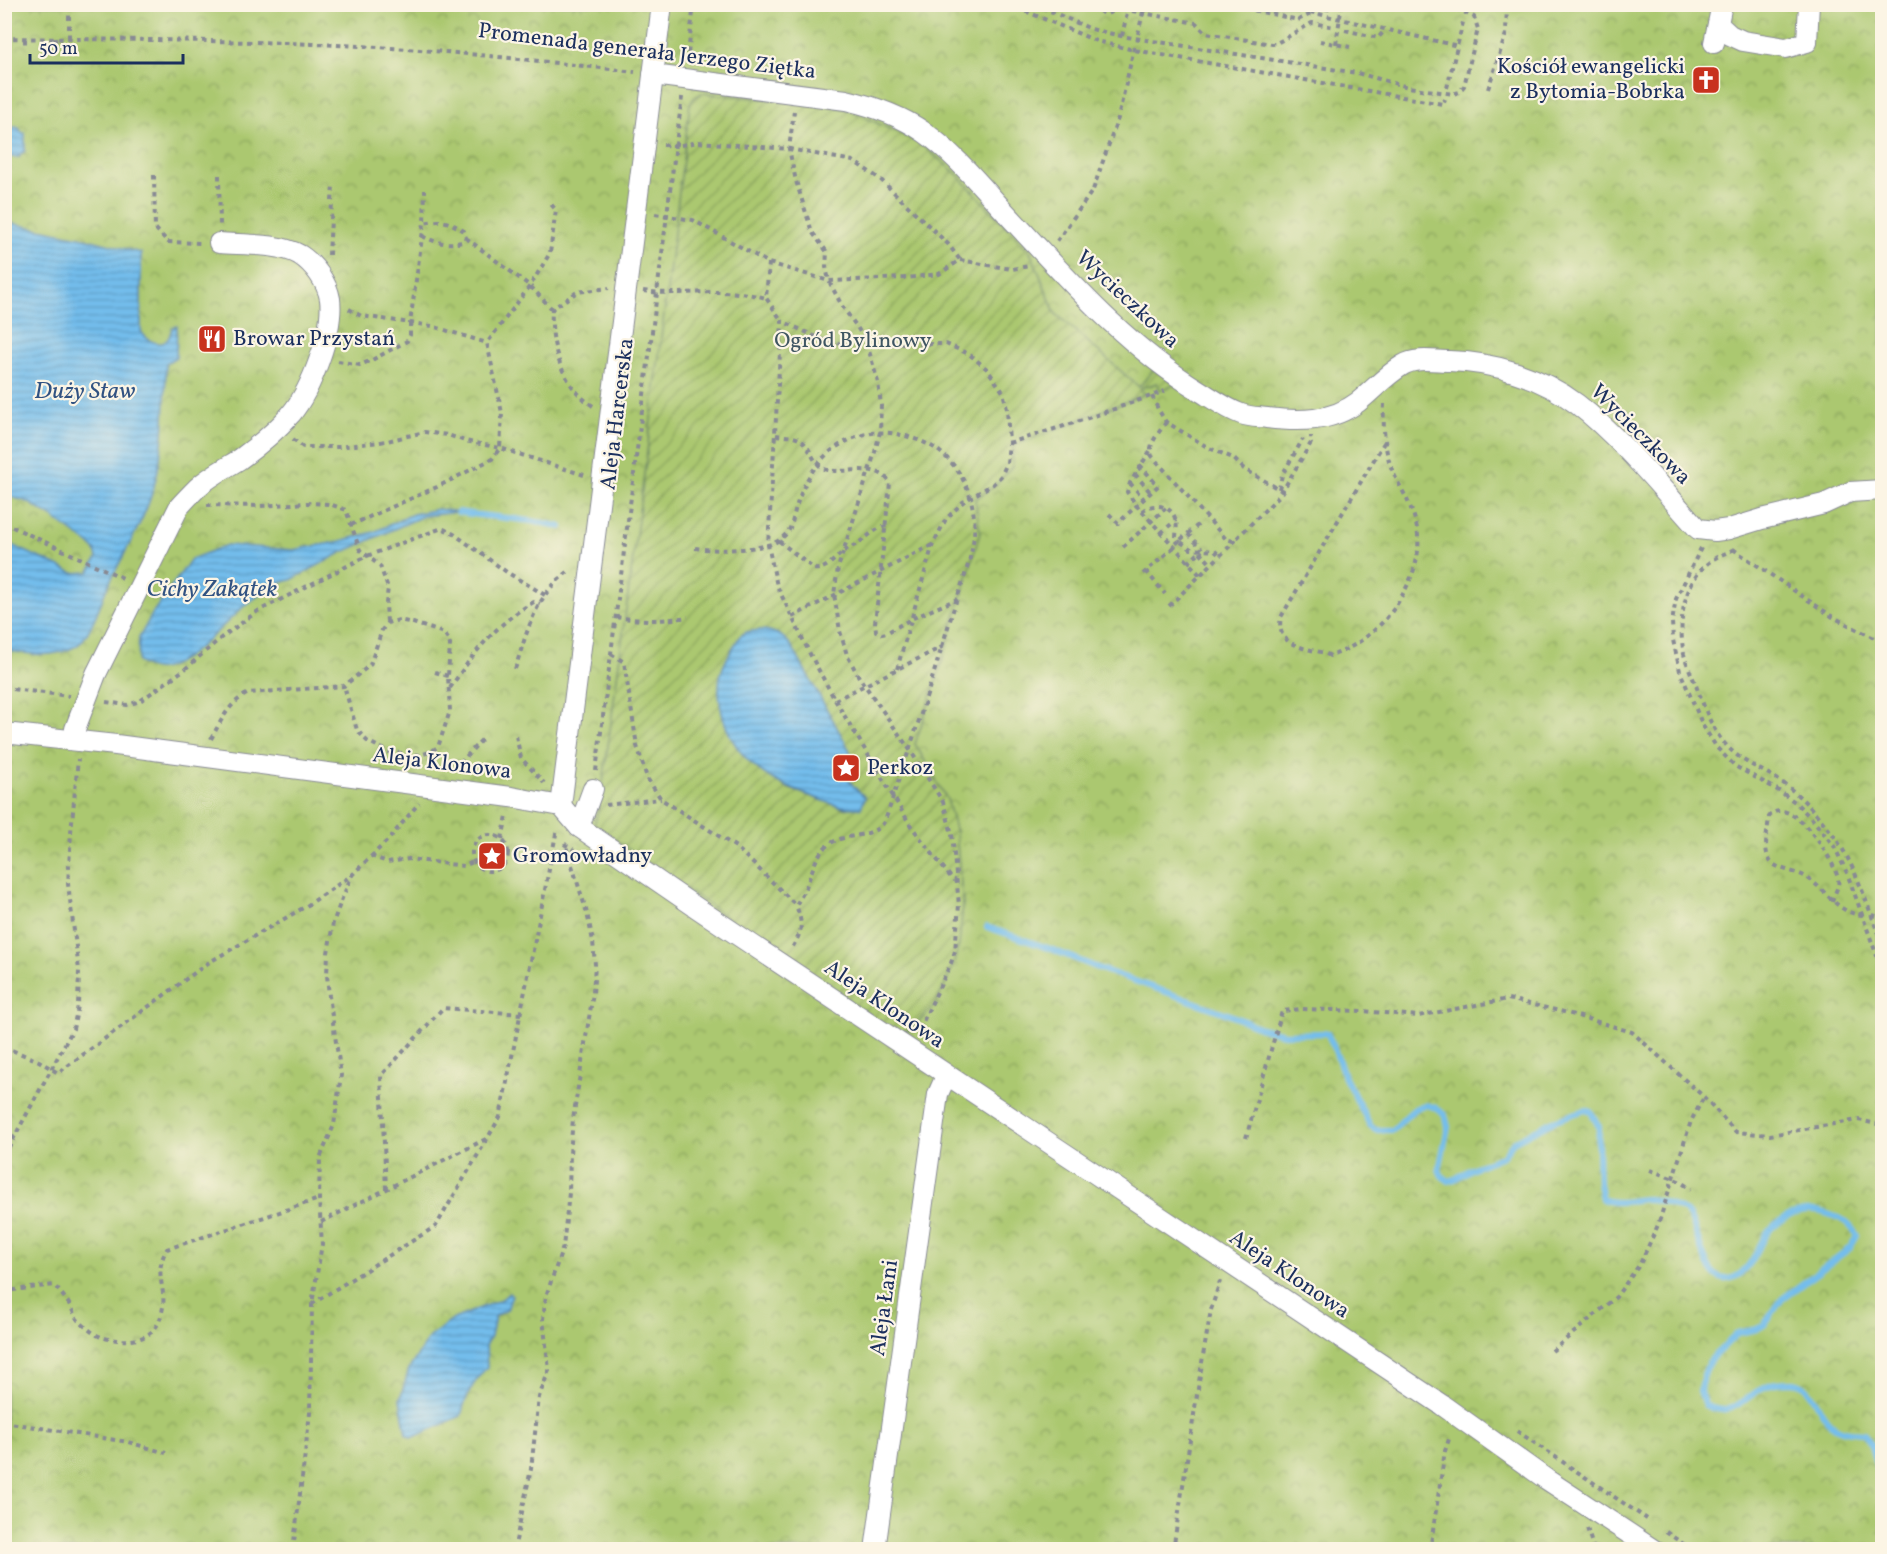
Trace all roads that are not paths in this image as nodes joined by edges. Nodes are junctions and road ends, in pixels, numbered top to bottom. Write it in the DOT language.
graph roads {
  1 [pos="662,4"];
  2 [pos="1809,4"];
  3 [pos="1720,14"];
  4 [pos="1714,43"];
  5 [pos="653,75"];
  6 [pos="219,243"];
  7 [pos="1046,256"];
  8 [pos="1882,490"];
  9 [pos="4,733"];
  10 [pos="76,740"];
  11 [pos="593,789"];
  12 [pos="561,806"];
  13 [pos="582,819"];
  14 [pos="946,1076"];
  15 [pos="875,1550"];
  16 [pos="1654,1550"];
  1 -- 5 [label="street, Aleja Harcerska"];
  2 -- 3 [label="street"];
  3 -- 4 [label="street"];
  5 -- 7 [label="street, Promenada generała Jerzego Ziętka"];
  5 -- 12 [label="street, Aleja Harcerska"];
  6 -- 10 [label="street"];
  7 -- 8 [label="street, Wycieczkowa"];
  9 -- 10 [label="street, Aleja Klonowa"];
  10 -- 12 [label="street, Aleja Klonowa"];
  11 -- 13 [label="street"];
  12 -- 13 [label="street, Aleja Klonowa"];
  13 -- 14 [label="street, Aleja Klonowa"];
  14 -- 15 [label="street, Aleja Łani"];
  14 -- 16 [label="street, Aleja Klonowa"];
}
